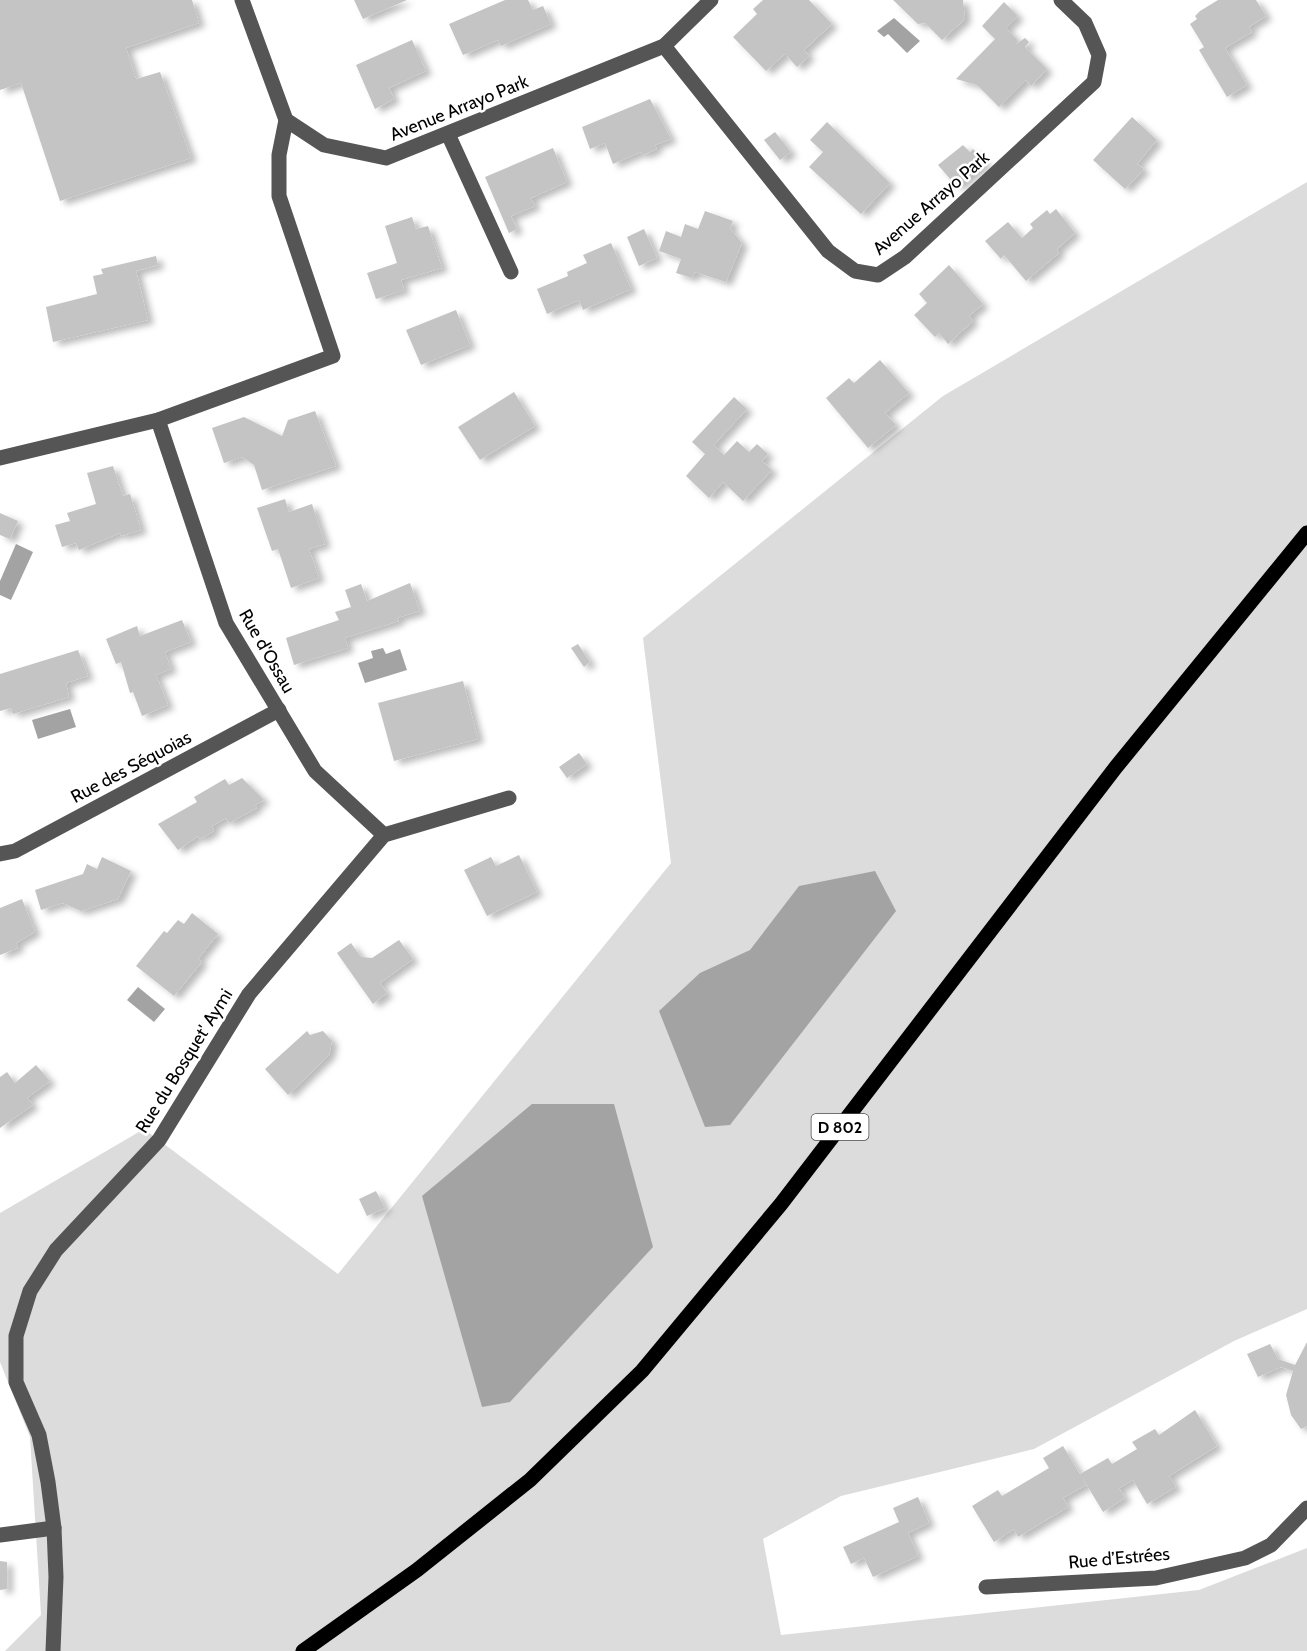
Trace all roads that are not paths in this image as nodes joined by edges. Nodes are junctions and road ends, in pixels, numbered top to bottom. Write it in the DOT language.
graph roads {
  1 [pos="242,0"];
  2 [pos="711,0"];
  3 [pos="1061,0"];
  4 [pos="664,46"];
  5 [pos="286,120"];
  6 [pos="448,134"];
  7 [pos="511,272"];
  8 [pos="158,420"];
  9 [pos="0,458"];
  10 [pos="1307,533"];
  11 [pos="279,710"];
  12 [pos="509,798"];
  13 [pos="384,835"];
  14 [pos="0,854"];
  15 [pos="1307,1508"];
  16 [pos="54,1528"];
  17 [pos="0,1535"];
  18 [pos="986,1587"];
  19 [pos="53,1651"];
  20 [pos="303,1651"];
  1 -- 5 [label="street"];
  2 -- 4 [label="street, Avenue Arrayo Park"];
  3 -- 4 [label="street, Avenue Arrayo Park"];
  4 -- 6 [label="street, Avenue Arrayo Park"];
  5 -- 6 [label="street, Avenue Arrayo Park"];
  5 -- 8 [label="street"];
  6 -- 7 [label="street"];
  8 -- 9 [label="street"];
  8 -- 11 [label="street, Rue d'Ossau"];
  10 -- 20 [label="main road, D 802"];
  11 -- 13 [label="street, Rue d'Ossau"];
  11 -- 14 [label="street, Rue des Séquoias"];
  12 -- 13 [label="street"];
  13 -- 16 [label="street, Rue du Bosquet' Aymi"];
  15 -- 18 [label="street, Rue d’Estrées"];
  16 -- 17 [label="street"];
  16 -- 19 [label="street, Rue du Bosquet' Aymi"];
}
